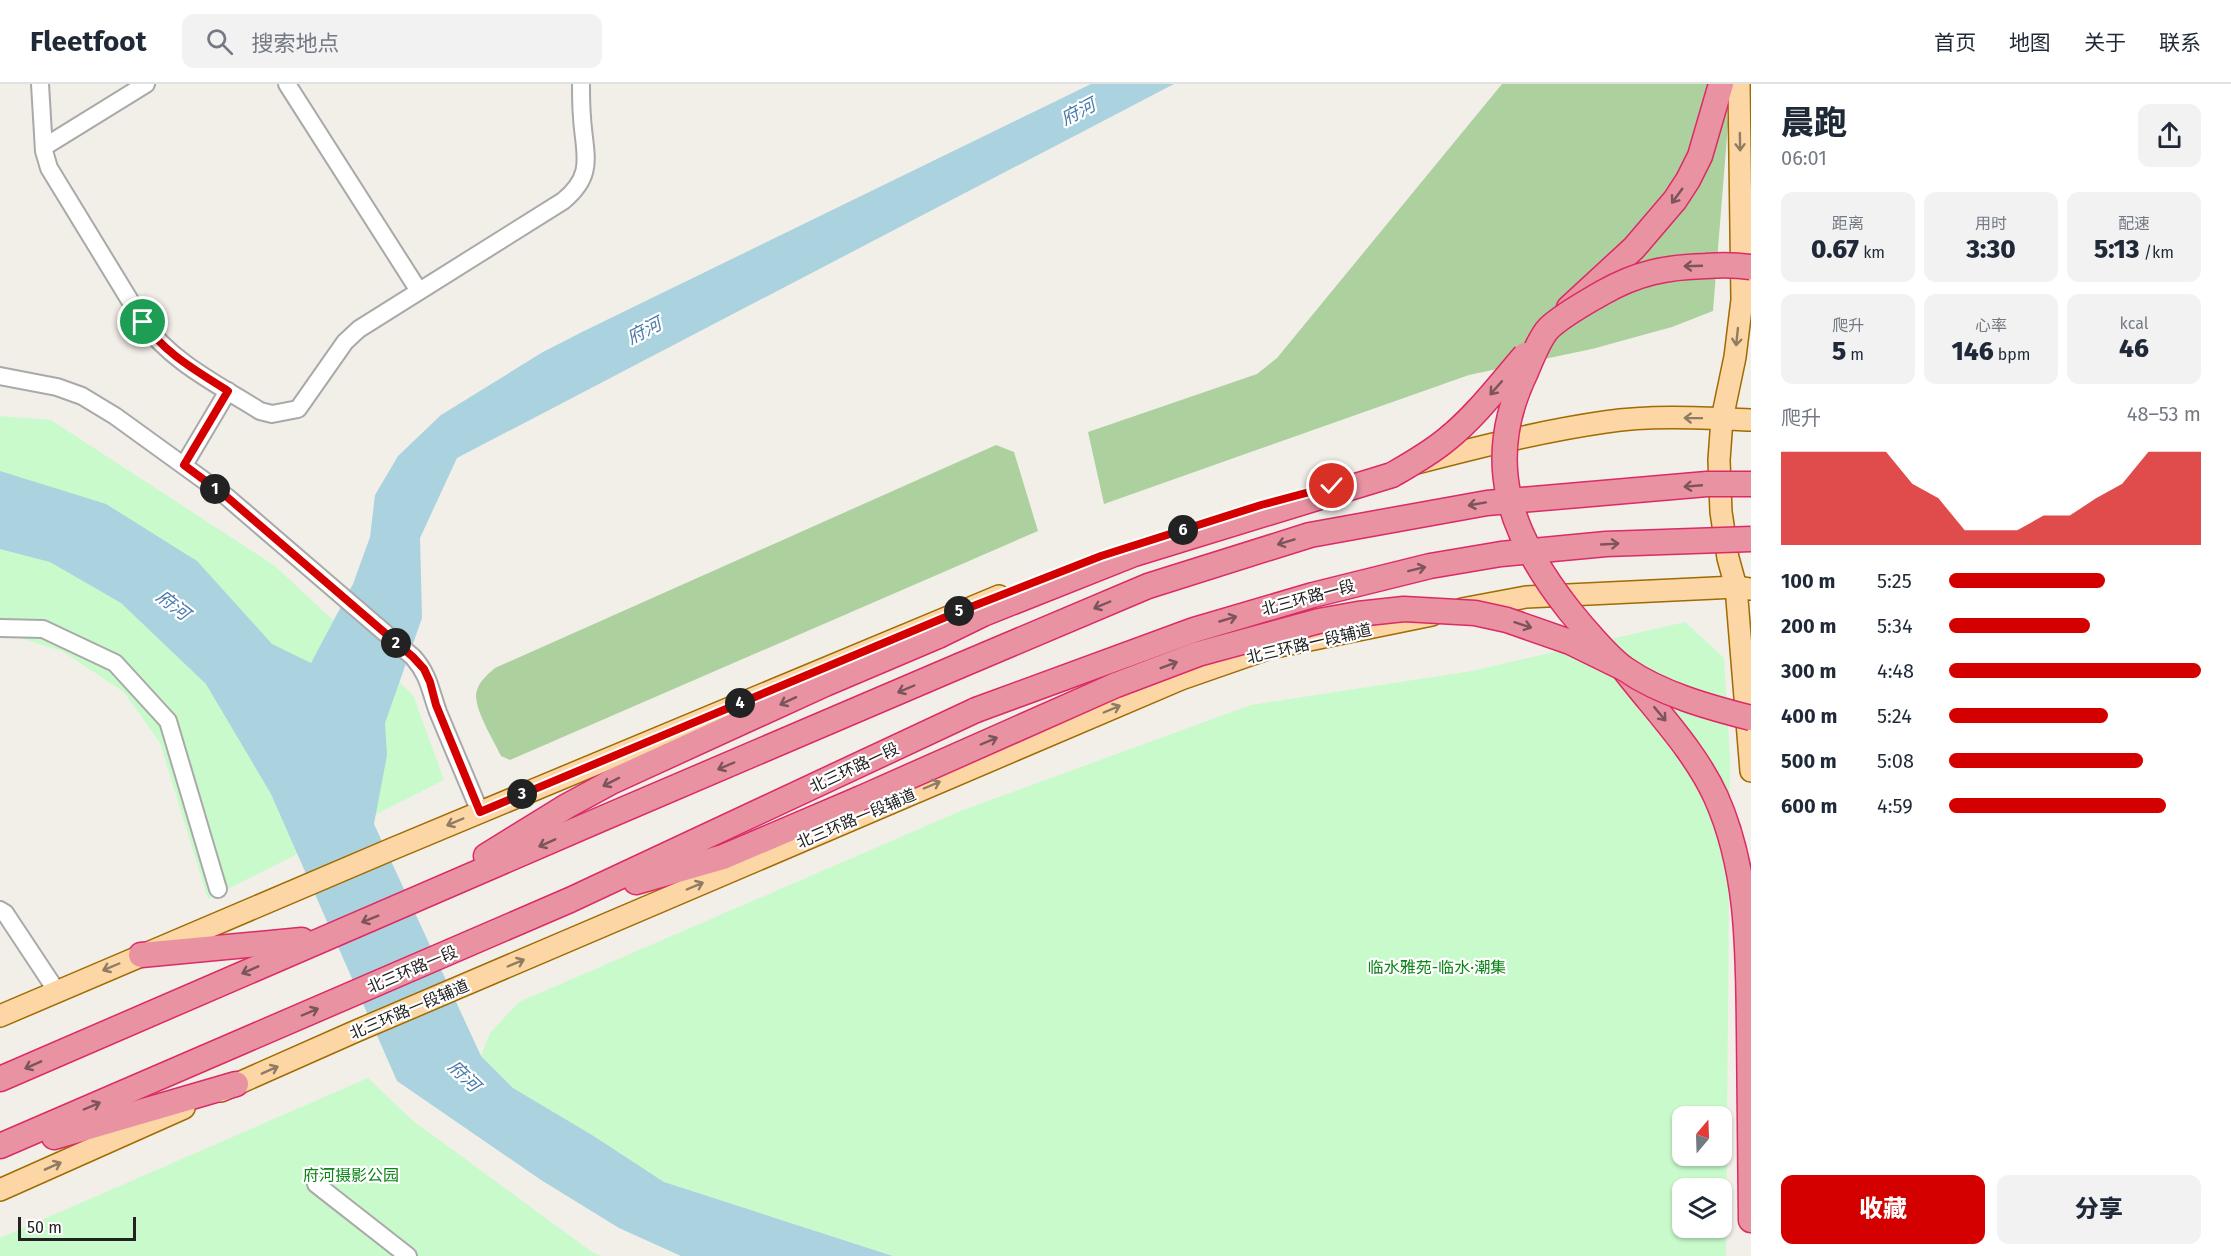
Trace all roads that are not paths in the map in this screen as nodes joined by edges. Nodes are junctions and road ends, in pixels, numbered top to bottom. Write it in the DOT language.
graph roads {
  1 [pos="40,84"];
  2 [pos="146,84"];
  3 [pos="288,84"];
  4 [pos="581,84"];
  5 [pos="1721,84"];
  6 [pos="1739,84"];
  7 [pos="44,147"];
  8 [pos="1751,267"];
  9 [pos="419,291"];
  10 [pos="1548,329"];
  11 [pos="0,376"];
  12 [pos="228,391"];
  13 [pos="1722,419"];
  14 [pos="1751,420"];
  15 [pos="184,465"];
  16 [pos="1751,484"];
  17 [pos="1751,539"];
  18 [pos="1743,588"];
  19 [pos="0,628"];
  20 [pos="1623,668"];
  21 [pos="1751,718"];
  22 [pos="1751,771"];
  23 [pos="480,812"];
  24 [pos="218,889"];
  25 [pos="418,899"];
  26 [pos="570,900"];
  27 [pos="0,910"];
  28 [pos="322,938"];
  29 [pos="141,955"];
  30 [pos="56,990"];
  31 [pos="0,1016"];
  32 [pos="0,1079"];
  33 [pos="236,1084"];
  34 [pos="0,1146"];
  35 [pos="0,1152"];
  36 [pos="316,1184"];
  37 [pos="0,1190"];
  38 [pos="1751,1220"];
  39 [pos="408,1256"];
  1 -- 7 [label="street"];
  2 -- 7 [label="street"];
  3 -- 9 [label="street"];
  4 -- 9 [label="street"];
  5 -- 10 [label="highway, one-way, bridge"];
  6 -- 13 [label="main road, one-way"];
  7 -- 12 [label="street"];
  8 -- 10 [label="highway, one-way, bridge"];
  9 -- 12 [label="street"];
  10 -- 20 [label="highway, bridge"];
  10 -- 25 [label="highway, one-way, bridge"];
  11 -- 15 [label="street"];
  12 -- 15 [label="street"];
  13 -- 14 [label="main road"];
  13 -- 18 [label="main road"];
  13 -- 23 [label="main road, one-way"];
  15 -- 23 [label="street"];
  16 -- 25 [label="highway, one-way, bridge"];
  26 -- 17 [label="highway, 北三环路一段, one-way, bridge"];
  18 -- 22 [label="main road"];
  33 -- 18 [label="main road, 北三环路一段辅道, one-way"];
  19 -- 24 [label="street"];
  20 -- 21 [label="highway, bridge"];
  26 -- 20 [label="highway, one-way, bridge"];
  20 -- 38 [label="highway, one-way"];
  23 -- 29 [label="main road, one-way"];
  25 -- 28 [label="highway, one-way"];
  34 -- 26 [label="highway, 北三环路一段, one-way"];
  27 -- 30 [label="street"];
  28 -- 29 [label="highway"];
  28 -- 32 [label="highway, one-way"];
  29 -- 30 [label="main road, one-way"];
  30 -- 31 [label="main road"];
  33 -- 35 [label="highway"];
  37 -- 33 [label="main road, 北三环路一段辅道, one-way"];
  36 -- 39 [label="street"];
}
